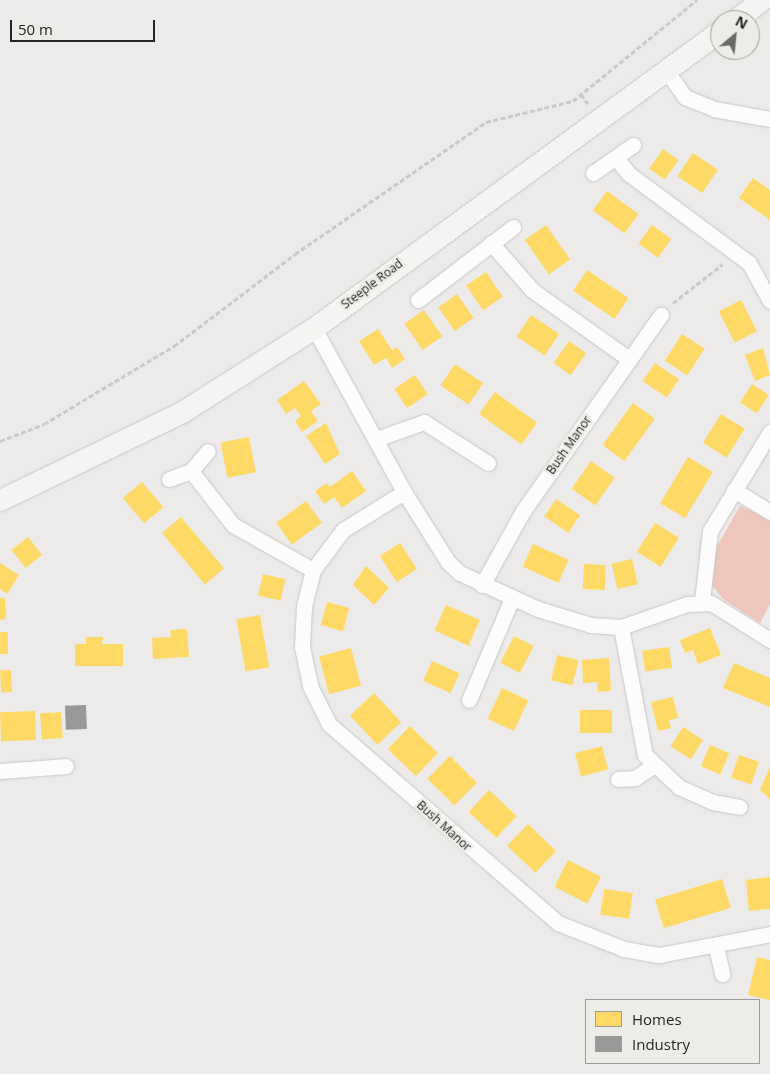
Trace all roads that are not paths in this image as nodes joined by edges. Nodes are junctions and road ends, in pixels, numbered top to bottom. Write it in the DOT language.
graph roads {
  1 [pos="710,38"];
  2 [pos="666,70"];
  3 [pos="770,119"];
  4 [pos="633,145"];
  5 [pos="616,158"];
  6 [pos="594,173"];
  7 [pos="513,226"];
  8 [pos="490,243"];
  9 [pos="418,300"];
  10 [pos="770,301"];
  11 [pos="661,315"];
  12 [pos="314,328"];
  13 [pos="630,360"];
  14 [pos="770,432"];
  15 [pos="376,439"];
  16 [pos="208,451"];
  17 [pos="488,463"];
  18 [pos="191,471"];
  19 [pos="169,479"];
  20 [pos="734,490"];
  21 [pos="404,492"];
  22 [pos="0,500"];
  23 [pos="770,512"];
  24 [pos="313,570"];
  25 [pos="482,585"];
  26 [pos="512,598"];
  27 [pos="702,601"];
  28 [pos="621,627"];
  29 [pos="769,636"];
  30 [pos="469,700"];
  31 [pos="66,766"];
  32 [pos="653,766"];
  33 [pos="0,771"];
  34 [pos="618,779"];
  35 [pos="740,807"];
  36 [pos="770,934"];
  37 [pos="716,947"];
  38 [pos="722,974"];
  1 -- 2 [label="main road, Steeple Road"];
  2 -- 3 [label="street"];
  2 -- 12 [label="main road, Steeple Road"];
  4 -- 5 [label="street"];
  5 -- 6 [label="street"];
  5 -- 10 [label="street"];
  7 -- 8 [label="street"];
  8 -- 9 [label="street"];
  8 -- 13 [label="street"];
  11 -- 13 [label="street, Bush Manor"];
  12 -- 15 [label="street"];
  12 -- 22 [label="main road, Steeple Road"];
  13 -- 25 [label="street, Bush Manor"];
  14 -- 20 [label="street"];
  15 -- 17 [label="street"];
  15 -- 21 [label="street"];
  16 -- 18 [label="street"];
  18 -- 19 [label="street"];
  18 -- 24 [label="street"];
  20 -- 23 [label="street"];
  20 -- 27 [label="street"];
  21 -- 24 [label="street, Bush Manor"];
  21 -- 25 [label="street"];
  24 -- 37 [label="street, Bush Manor"];
  25 -- 26 [label="street"];
  26 -- 28 [label="street"];
  26 -- 30 [label="street"];
  27 -- 28 [label="street"];
  27 -- 29 [label="street"];
  28 -- 32 [label="street"];
  31 -- 33 [label="street"];
  32 -- 34 [label="street"];
  32 -- 35 [label="street"];
  36 -- 37 [label="street, Bush Manor"];
  37 -- 38 [label="street"];
}
